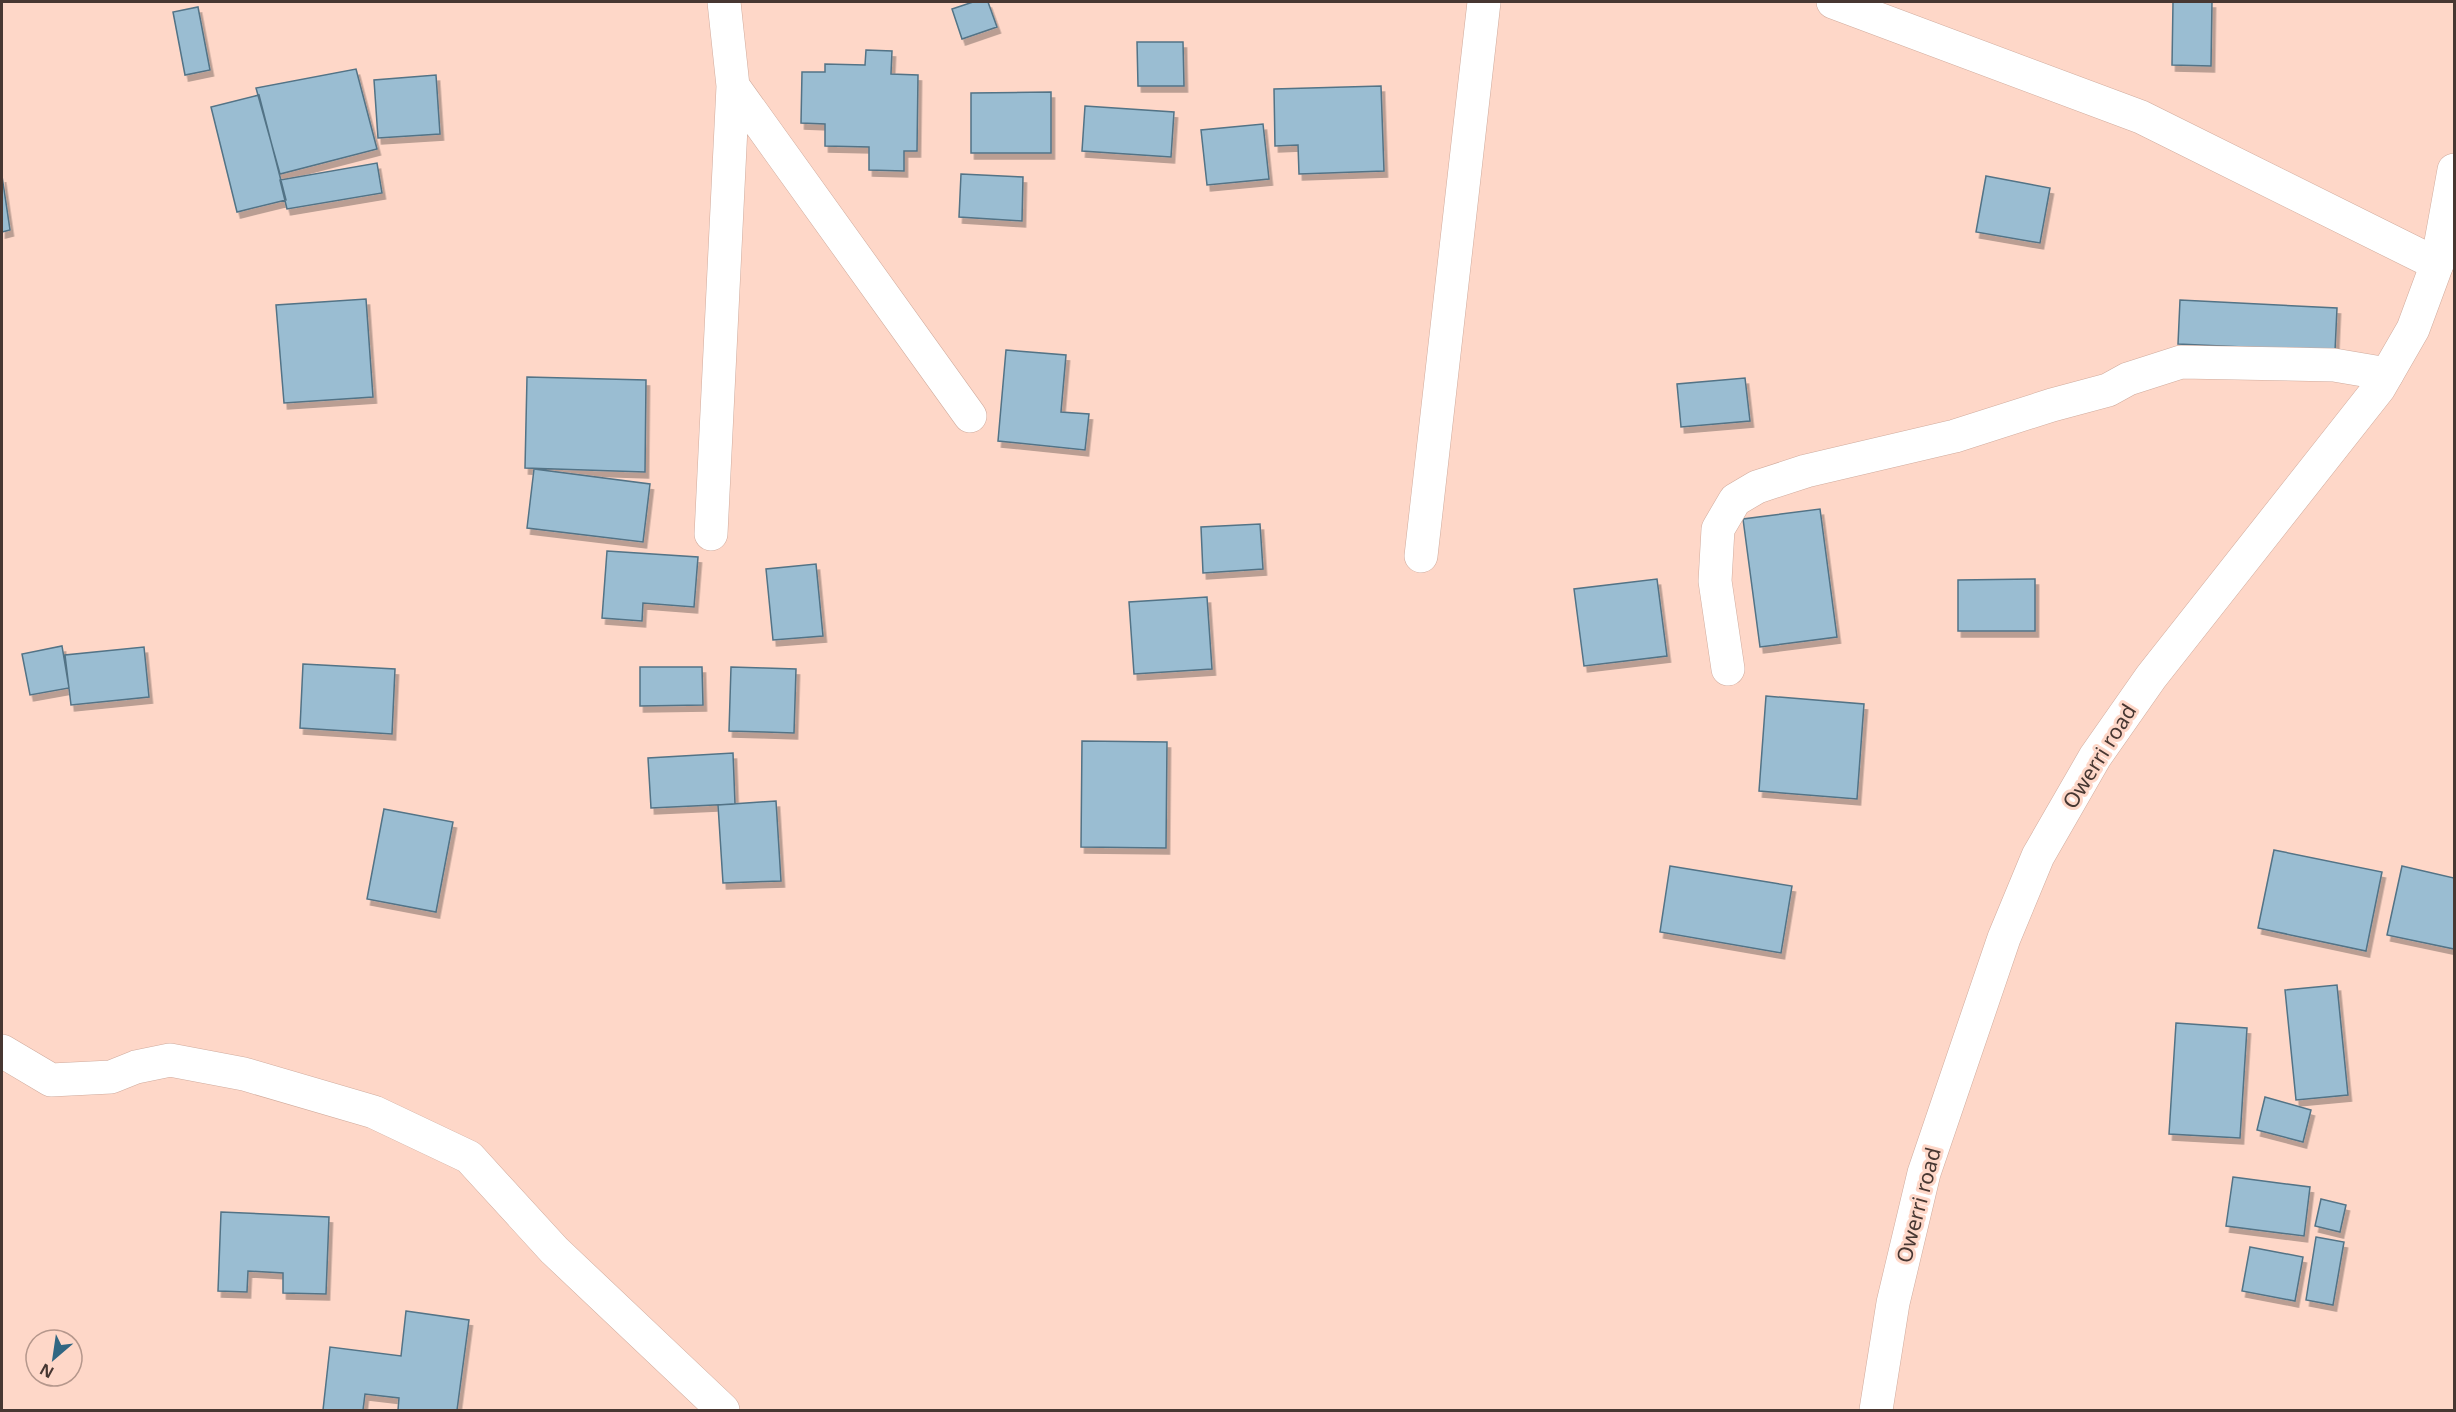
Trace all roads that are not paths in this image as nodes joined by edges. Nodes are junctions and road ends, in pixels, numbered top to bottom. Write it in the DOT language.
graph roads {
  1 [pos="724,2"];
  2 [pos="1484,2"];
  3 [pos="1833,2"];
  4 [pos="733,86"];
  5 [pos="2454,170"];
  6 [pos="2437,264"];
  7 [pos="2387,374"];
  8 [pos="970,416"];
  9 [pos="711,534"];
  10 [pos="1421,556"];
  11 [pos="1728,669"];
  12 [pos="2,1051"];
  13 [pos="723,1410"];
  14 [pos="1876,1410"];
  1 -- 4 [label="street"];
  2 -- 10 [label="street"];
  3 -- 6 [label="street"];
  4 -- 8 [label="street"];
  4 -- 9 [label="street"];
  5 -- 6 [label="street, Owerri road"];
  6 -- 7 [label="street, Owerri road"];
  7 -- 11 [label="street"];
  7 -- 14 [label="street, Owerri road"];
  12 -- 13 [label="street"];
}
